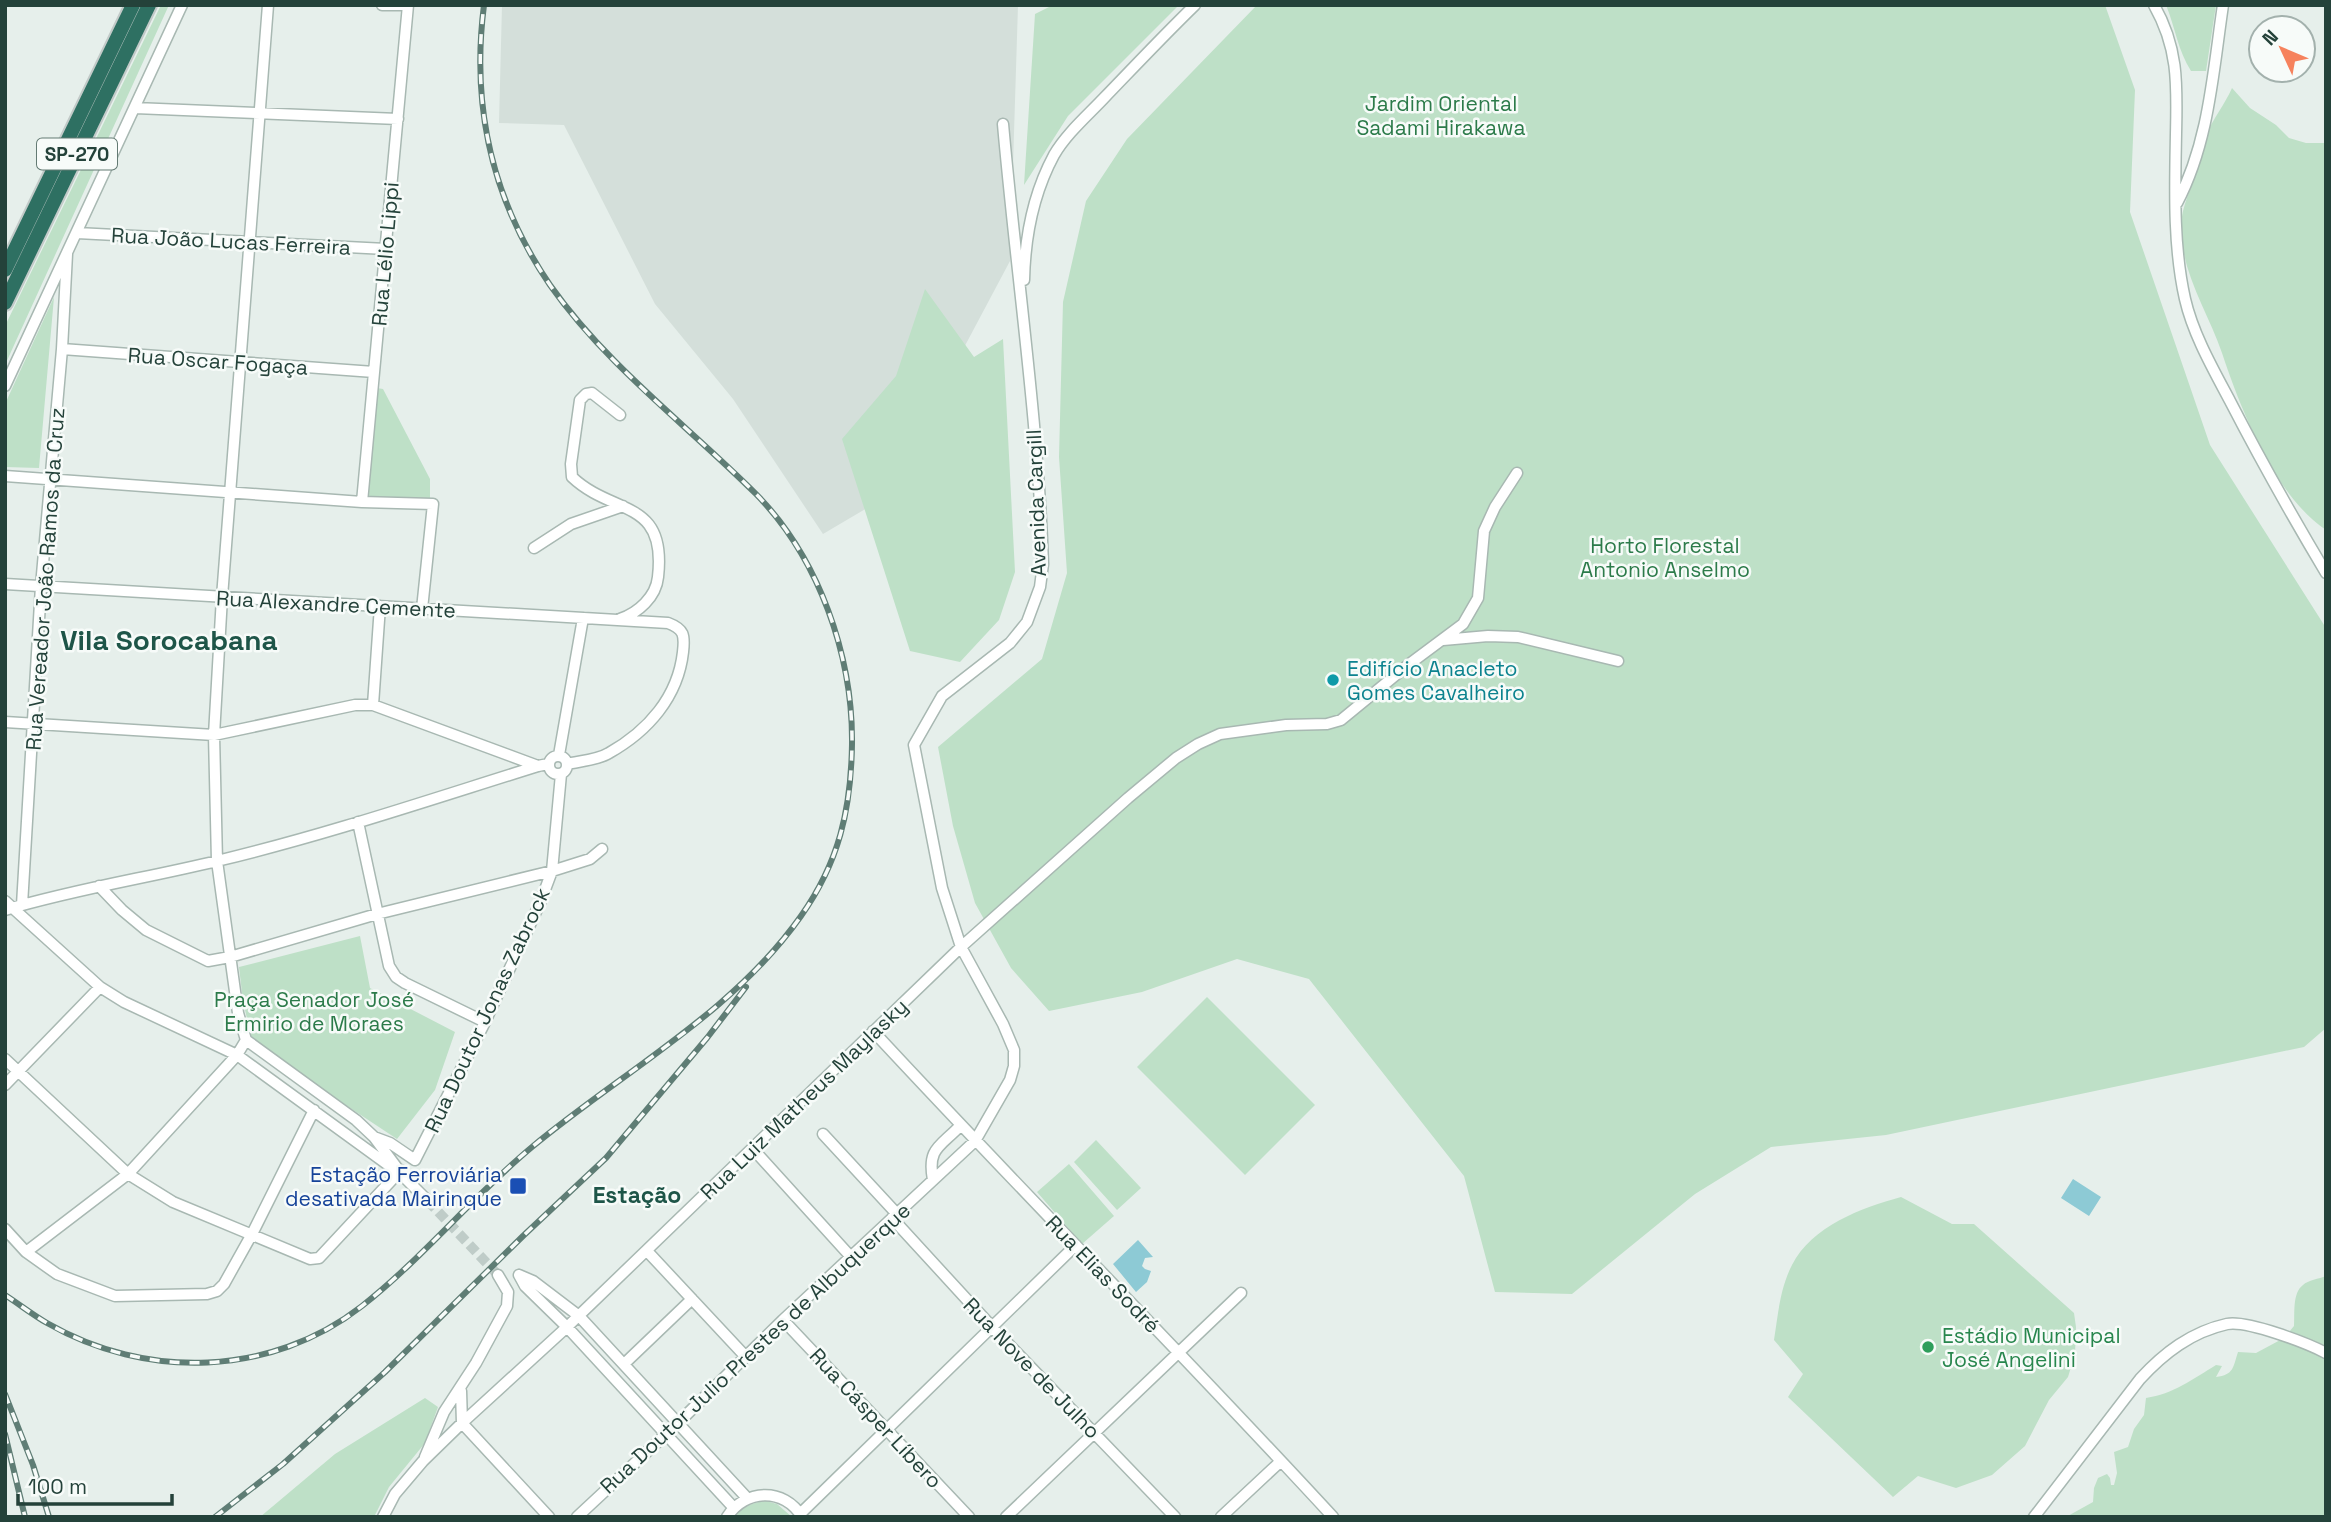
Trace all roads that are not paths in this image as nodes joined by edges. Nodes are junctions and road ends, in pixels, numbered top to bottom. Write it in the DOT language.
graph roads {
  1 [pos="134,5"];
  2 [pos="149,5"];
  3 [pos="182,5"];
  4 [pos="268,5"];
  5 [pos="382,5"];
  6 [pos="402,5"];
  7 [pos="408,5"];
  8 [pos="1195,5"];
  9 [pos="2154,5"];
  10 [pos="2223,5"];
  11 [pos="135,108"];
  12 [pos="261,112"];
  13 [pos="398,119"];
  14 [pos="1003,124"];
  15 [pos="2177,203"];
  16 [pos="76,233"];
  17 [pos="250,242"];
  18 [pos="386,249"];
  19 [pos="67,254"];
  20 [pos="5,270"];
  21 [pos="5,303"];
  22 [pos="1026,337"];
  23 [pos="62,349"];
  24 [pos="242,362"];
  25 [pos="374,372"];
  26 [pos="5,386"];
  27 [pos="620,415"];
  28 [pos="1517,473"];
  29 [pos="5,476"];
  30 [pos="51,479"];
  31 [pos="230,492"];
  32 [pos="362,502"];
  33 [pos="623,506"];
  34 [pos="534,548"];
  35 [pos="2326,573"];
  36 [pos="5,584"];
  37 [pos="41,586"];
  38 [pos="222,597"];
  39 [pos="380,606"];
  40 [pos="422,609"];
  41 [pos="583,618"];
  42 [pos="616,620"];
  43 [pos="1443,640"];
  44 [pos="1618,661"];
  45 [pos="373,705"];
  46 [pos="5,722"];
  47 [pos="34,723"];
  48 [pos="214,735"];
  49 [pos="559,755"];
  50 [pos="567,764"];
  51 [pos="543,765"];
  52 [pos="561,774"];
  53 [pos="358,822"];
  54 [pos="602,849"];
  55 [pos="217,861"];
  56 [pos="552,871"];
  57 [pos="99,886"];
  58 [pos="11,906"];
  59 [pos="377,914"];
  60 [pos="961,947"];
  61 [pos="230,957"];
  62 [pos="100,987"];
  63 [pos="485,1022"];
  64 [pos="873,1031"];
  65 [pos="246,1040"];
  66 [pos="237,1055"];
  67 [pos="5,1059"];
  68 [pos="18,1071"];
  69 [pos="5,1084"];
  70 [pos="314,1110"];
  71 [pos="960,1126"];
  72 [pos="823,1134"];
  73 [pos="374,1137"];
  74 [pos="975,1141"];
  75 [pos="754,1149"];
  76 [pos="401,1173"];
  77 [pos="128,1174"];
  78 [pos="933,1180"];
  79 [pos="428,1201"];
  80 [pos="894,1216"];
  81 [pos="5,1229"];
  82 [pos="252,1234"];
  83 [pos="1076,1245"];
  84 [pos="647,1251"];
  85 [pos="26,1252"];
  86 [pos="850,1257"];
  87 [pos="498,1275"];
  88 [pos="1241,1293"];
  89 [pos="692,1299"];
  90 [pos="579,1316"];
  91 [pos="783,1320"];
  92 [pos="567,1327"];
  93 [pos="992,1327"];
  94 [pos="1178,1352"];
  95 [pos="2326,1353"];
  96 [pos="746,1357"];
  97 [pos="624,1364"];
  98 [pos="461,1388"];
  99 [pos="678,1422"];
  100 [pos="462,1423"];
  101 [pos="886,1428"];
  102 [pos="666,1433"];
  103 [pos="1094,1433"];
  104 [pos="424,1461"];
  105 [pos="1281,1461"];
  106 [pos="747,1498"];
  107 [pos="730,1512"];
  108 [pos="801,1515"];
  109 [pos="383,1517"];
  110 [pos="549,1517"];
  111 [pos="577,1517"];
  112 [pos="969,1517"];
  113 [pos="1006,1517"];
  114 [pos="1175,1517"];
  115 [pos="1222,1517"];
  116 [pos="1333,1517"];
  117 [pos="2035,1517"];
  1 -- 20 [label="highway, SP-270"];
  2 -- 21 [label="highway, SP-270"];
  3 -- 11 [label="street"];
  4 -- 12 [label="street"];
  5 -- 6 [label="street"];
  7 -- 13 [label="street, Rua Lélio Lippi"];
  8 -- 22 [label="street"];
  9 -- 15 [label="street"];
  10 -- 15 [label="street"];
  11 -- 12 [label="street"];
  11 -- 16 [label="street"];
  12 -- 13 [label="street"];
  12 -- 17 [label="street"];
  13 -- 18 [label="street, Rua Lélio Lippi"];
  14 -- 22 [label="street, Avenida Cargill"];
  15 -- 35 [label="street"];
  16 -- 17 [label="street, Rua João Lucas Ferreira"];
  16 -- 19 [label="street"];
  17 -- 18 [label="street, Rua João Lucas Ferreira"];
  17 -- 24 [label="street"];
  18 -- 25 [label="street, Rua Lélio Lippi"];
  19 -- 23 [label="street, Rua Vereador João Ramos da Cruz"];
  19 -- 26 [label="street"];
  22 -- 60 [label="street, Avenida Cargill"];
  23 -- 24 [label="street, Rua Oscar Fogaça"];
  23 -- 30 [label="street, Rua Vereador João Ramos da Cruz"];
  24 -- 25 [label="street, Rua Oscar Fogaça"];
  24 -- 31 [label="street"];
  25 -- 32 [label="street, Rua Lélio Lippi"];
  27 -- 33 [label="street"];
  28 -- 43 [label="street, Rua Luiz Matheus Maylasky"];
  29 -- 30 [label="street"];
  30 -- 31 [label="street"];
  30 -- 37 [label="street, Rua Vereador João Ramos da Cruz"];
  31 -- 32 [label="street"];
  31 -- 38 [label="street"];
  32 -- 40 [label="street"];
  33 -- 34 [label="street"];
  33 -- 42 [label="street"];
  36 -- 37 [label="street, Rua Alexandre Cemente"];
  37 -- 38 [label="street, Rua Alexandre Cemente"];
  37 -- 47 [label="street, Rua Vereador João Ramos da Cruz"];
  38 -- 39 [label="street, Rua Alexandre Cemente"];
  38 -- 48 [label="street"];
  39 -- 40 [label="street, Rua Alexandre Cemente"];
  39 -- 45 [label="street"];
  40 -- 41 [label="street, Rua Alexandre Cemente"];
  41 -- 42 [label="street, Rua Alexandre Cemente"];
  41 -- 49 [label="street"];
  42 -- 50 [label="street, Rua Alexandre Cemente"];
  43 -- 44 [label="street"];
  43 -- 60 [label="street, Rua Luiz Matheus Maylasky"];
  45 -- 48 [label="street"];
  45 -- 51 [label="street"];
  46 -- 47 [label="street"];
  47 -- 48 [label="street"];
  47 -- 58 [label="street, Rua Vereador João Ramos da Cruz"];
  48 -- 55 [label="street"];
  49 -- 50 [label="street"];
  49 -- 51 [label="street"];
  50 -- 52 [label="street"];
  51 -- 52 [label="street"];
  51 -- 53 [label="street"];
  52 -- 56 [label="street, Rua Doutor Jonas Zabrock"];
  53 -- 55 [label="street"];
  53 -- 59 [label="street"];
  54 -- 56 [label="street"];
  55 -- 57 [label="street"];
  55 -- 61 [label="street"];
  56 -- 59 [label="street"];
  56 -- 63 [label="street, Rua Doutor Jonas Zabrock"];
  57 -- 58 [label="street"];
  57 -- 61 [label="street"];
  58 -- 62 [label="street"];
  59 -- 61 [label="street"];
  59 -- 63 [label="street"];
  60 -- 64 [label="street, Rua Luiz Matheus Maylasky"];
  60 -- 74 [label="street, Avenida Cargill"];
  61 -- 65 [label="street"];
  62 -- 66 [label="street"];
  62 -- 68 [label="street"];
  63 -- 73 [label="street, Rua Doutor Jonas Zabrock"];
  64 -- 71 [label="street, Rua Elias Sodré"];
  64 -- 75 [label="street, Rua Luiz Matheus Maylasky"];
  65 -- 66 [label="street"];
  65 -- 73 [label="street"];
  66 -- 70 [label="street"];
  66 -- 77 [label="street"];
  67 -- 68 [label="street"];
  68 -- 69 [label="street"];
  68 -- 77 [label="street"];
  70 -- 76 [label="street"];
  70 -- 82 [label="street"];
  71 -- 74 [label="street, Rua Elias Sodré"];
  71 -- 78 [label="street"];
  72 -- 80 [label="street, Rua Nove de Julho"];
  73 -- 76 [label="street"];
  74 -- 78 [label="street, Rua Doutor Julio Prestes de Albuquerque"];
  74 -- 83 [label="street, Rua Elias Sodré"];
  75 -- 84 [label="street, Rua Luiz Matheus Maylasky"];
  75 -- 86 [label="street"];
  76 -- 79 [label="street"];
  76 -- 82 [label="street"];
  77 -- 82 [label="street"];
  77 -- 85 [label="street"];
  78 -- 80 [label="street, Rua Doutor Julio Prestes de Albuquerque"];
  80 -- 86 [label="street, Rua Doutor Julio Prestes de Albuquerque"];
  80 -- 93 [label="street, Rua Nove de Julho"];
  81 -- 85 [label="street"];
  82 -- 85 [label="street"];
  83 -- 93 [label="street"];
  83 -- 94 [label="street, Rua Elias Sodré"];
  84 -- 89 [label="street"];
  84 -- 90 [label="street, Rua Luiz Matheus Maylasky"];
  86 -- 91 [label="street, Rua Doutor Julio Prestes de Albuquerque"];
  87 -- 98 [label="street"];
  88 -- 94 [label="street"];
  89 -- 96 [label="street"];
  89 -- 97 [label="street"];
  90 -- 92 [label="street, Rua Luiz Matheus Maylasky"];
  90 -- 92 [label="street"];
  90 -- 97 [label="street"];
  91 -- 96 [label="street, Rua Doutor Julio Prestes de Albuquerque"];
  91 -- 101 [label="street, Rua Cásper Líbero"];
  92 -- 100 [label="street, Rua Luiz Matheus Maylasky"];
  92 -- 102 [label="street"];
  93 -- 101 [label="street"];
  93 -- 103 [label="street, Rua Nove de Julho"];
  94 -- 103 [label="street"];
  94 -- 105 [label="street, Rua Elias Sodré"];
  95 -- 117 [label="street"];
  96 -- 99 [label="street, Rua Doutor Julio Prestes de Albuquerque"];
  97 -- 99 [label="street"];
  98 -- 100 [label="street"];
  98 -- 104 [label="street"];
  99 -- 102 [label="street, Rua Doutor Julio Prestes de Albuquerque"];
  99 -- 106 [label="street"];
  100 -- 104 [label="street, Rua Luiz Matheus Maylasky"];
  100 -- 110 [label="street"];
  101 -- 108 [label="street"];
  101 -- 112 [label="street, Rua Cásper Líbero"];
  102 -- 107 [label="street"];
  102 -- 111 [label="street, Rua Doutor Julio Prestes de Albuquerque"];
  103 -- 113 [label="street"];
  103 -- 114 [label="street, Rua Nove de Julho"];
  104 -- 109 [label="street, Rua Luiz Matheus Maylasky"];
  105 -- 115 [label="street"];
  105 -- 116 [label="street, Rua Elias Sodré"];
  106 -- 107 [label="street"];
  106 -- 108 [label="street"];
}
